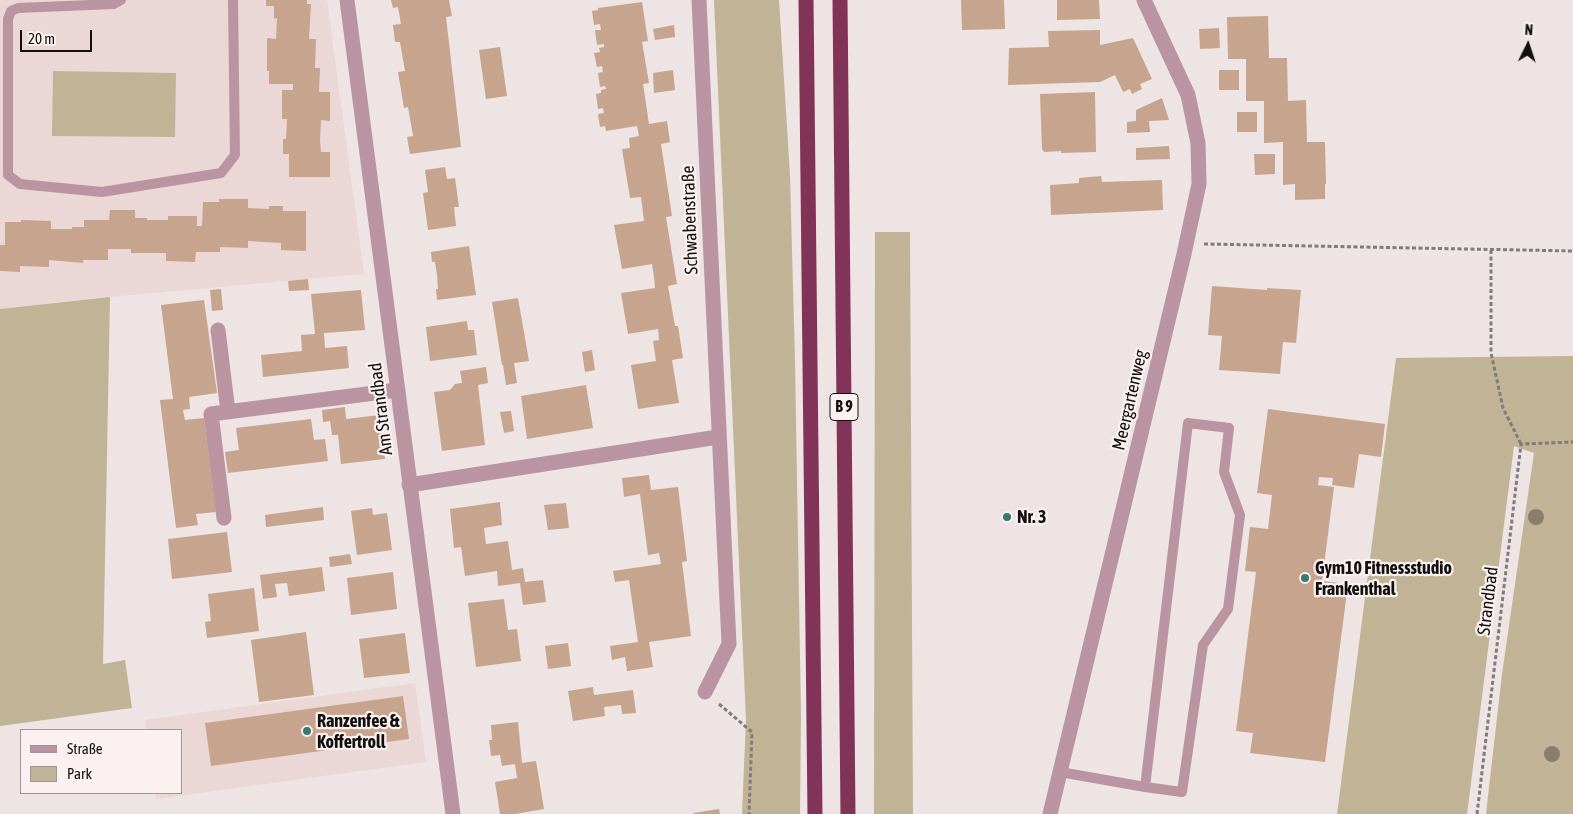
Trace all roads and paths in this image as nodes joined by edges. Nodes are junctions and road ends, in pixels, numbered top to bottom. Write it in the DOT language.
graph roads {
  1 [pos="121,0"];
  2 [pos="232,0"];
  3 [pos="347,0"];
  4 [pos="700,0"];
  5 [pos="806,0"];
  6 [pos="840,0"];
  7 [pos="1144,0"];
  8 [pos="1186,244"];
  9 [pos="1491,250"];
  10 [pos="1573,251"];
  11 [pos="218,330"];
  12 [pos="398,390"];
  13 [pos="228,412"];
  14 [pos="718,438"];
  15 [pos="1573,442"];
  16 [pos="1521,444"];
  17 [pos="409,485"];
  18 [pos="224,518"];
  19 [pos="705,692"];
  20 [pos="1060,772"];
  21 [pos="1145,787"];
  22 [pos="453,814"];
  23 [pos="748,814"];
  24 [pos="815,814"];
  25 [pos="848,814"];
  26 [pos="1050,814"];
  27 [pos="1477,814"];
  1 -- 2 [label="lane"];
  3 -- 12 [label="street, Am Strandbad"];
  4 -- 14 [label="street, Schwabenstraße"];
  5 -- 24 [label="highway, B 9"];
  6 -- 25 [label="highway, B 9"];
  7 -- 8 [label="street, Meergartenweg"];
  8 -- 9 [label="path"];
  8 -- 20 [label="street, Meergartenweg"];
  9 -- 10 [label="path"];
  9 -- 16 [label="path"];
  11 -- 13 [label="street"];
  12 -- 13 [label="street"];
  12 -- 17 [label="street, Am Strandbad"];
  13 -- 18 [label="street"];
  14 -- 17 [label="street"];
  14 -- 19 [label="street, Schwabenstraße"];
  15 -- 16 [label="path"];
  16 -- 27 [label="path, Strandbad"];
  17 -- 22 [label="street, Am Strandbad"];
  19 -- 23 [label="path"];
  20 -- 21 [label="lane"];
  20 -- 26 [label="street, Meergartenweg"];
  21 -- 21 [label="lane"];
}
